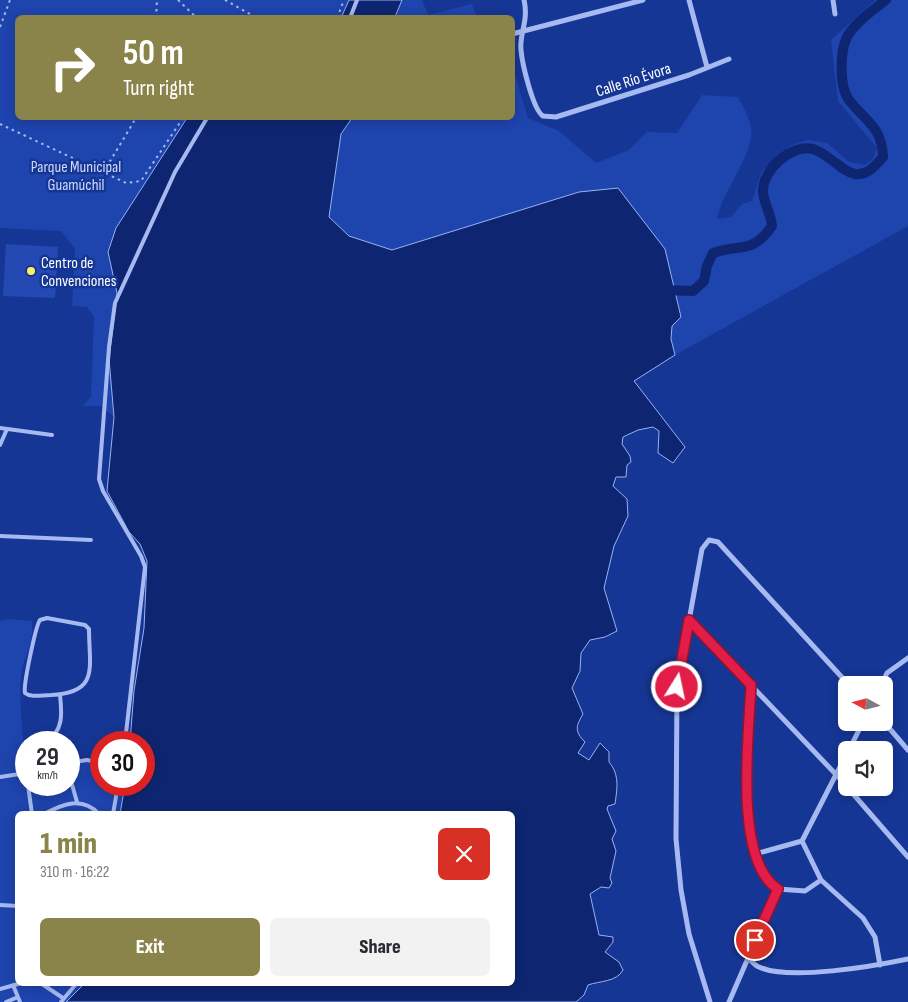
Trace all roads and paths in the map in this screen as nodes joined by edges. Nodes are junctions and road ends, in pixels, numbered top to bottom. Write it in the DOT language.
graph roads {
  1 [pos="10,0"];
  2 [pos="157,0"];
  3 [pos="178,0"];
  4 [pos="225,0"];
  5 [pos="344,0"];
  6 [pos="357,0"];
  7 [pos="524,0"];
  8 [pos="642,0"];
  9 [pos="689,0"];
  10 [pos="833,0"];
  11 [pos="835,14"];
  12 [pos="156,15"];
  13 [pos="194,15"];
  14 [pos="252,15"];
  15 [pos="338,15"];
  16 [pos="351,15"];
  17 [pos="0,27"];
  18 [pos="524,31"];
  19 [pos="515,33"];
  20 [pos="729,59"];
  21 [pos="706,67"];
  22 [pos="135,120"];
  23 [pos="181,120"];
  24 [pos="207,120"];
  25 [pos="0,124"];
  26 [pos="103,173"];
  27 [pos="0,428"];
  28 [pos="8,429"];
  29 [pos="52,435"];
  30 [pos="0,445"];
  31 [pos="0,536"];
  32 [pos="91,540"];
  33 [pos="689,620"];
  34 [pos="908,658"];
  35 [pos="841,676"];
  36 [pos="886,676"];
  37 [pos="751,685"];
  38 [pos="60,695"];
  39 [pos="58,731"];
  40 [pos="125,731"];
  41 [pos="892,731"];
  42 [pos="908,750"];
  43 [pos="837,774"];
  44 [pos="15,775"];
  45 [pos="0,778"];
  46 [pos="30,796"];
  47 [pos="75,796"];
  48 [pos="116,796"];
  49 [pos="856,796"];
  50 [pos="77,802"];
  51 [pos="32,811"];
  52 [pos="51,811"];
  53 [pos="96,811"];
  54 [pos="113,811"];
  55 [pos="802,841"];
  56 [pos="755,854"];
  57 [pos="908,857"];
  58 [pos="821,880"];
  59 [pos="778,889"];
  60 [pos="0,905"];
  61 [pos="15,906"];
  62 [pos="747,957"];
  63 [pos="908,959"];
  64 [pos="880,965"];
  65 [pos="15,984"];
  66 [pos="16,986"];
  67 [pos="44,986"];
  68 [pos="74,986"];
  69 [pos="0,989"];
  70 [pos="18,996"];
  71 [pos="62,1000"];
  72 [pos="6,1002"];
  73 [pos="20,1002"];
  74 [pos="710,1002"];
  75 [pos="729,1002"];
  1 -- 17 [label="path"];
  2 -- 12 [label="path"];
  3 -- 13 [label="path"];
  4 -- 14 [label="path"];
  5 -- 15 [label="path"];
  6 -- 16 [label="lane"];
  7 -- 18 [label="street"];
  8 -- 18 [label="street"];
  9 -- 21 [label="street"];
  10 -- 11 [label="street"];
  18 -- 19 [label="street"];
  18 -- 21 [label="street, Calle Río Évora"];
  20 -- 21 [label="street, Calle Río Évora"];
  22 -- 26 [label="path"];
  23 -- 26 [label="path"];
  24 -- 40 [label="lane"];
  25 -- 26 [label="path"];
  27 -- 28 [label="lane"];
  28 -- 29 [label="lane"];
  28 -- 30 [label="lane"];
  31 -- 32 [label="lane"];
  33 -- 35 [label="street"];
  33 -- 37 [label="street"];
  33 -- 74 [label="street"];
  34 -- 36 [label="street"];
  37 -- 43 [label="street"];
  37 -- 56 [label="street"];
  38 -- 38 [label="lane"];
  38 -- 39 [label="lane"];
  41 -- 42 [label="street"];
  43 -- 55 [label="street"];
  44 -- 45 [label="lane"];
  46 -- 51 [label="lane"];
  47 -- 50 [label="lane"];
  48 -- 54 [label="lane"];
  49 -- 57 [label="street"];
  50 -- 52 [label="lane"];
  50 -- 53 [label="lane"];
  55 -- 56 [label="street"];
  55 -- 58 [label="street"];
  56 -- 59 [label="street"];
  58 -- 59 [label="street"];
  58 -- 64 [label="street"];
  59 -- 62 [label="street"];
  60 -- 61 [label="lane"];
  62 -- 64 [label="street"];
  62 -- 75 [label="street"];
  63 -- 64 [label="street"];
  65 -- 69 [label="lane"];
  66 -- 70 [label="lane"];
  67 -- 71 [label="lane"];
  68 -- 71 [label="lane"];
  70 -- 72 [label="lane"];
  70 -- 73 [label="lane"];
}
